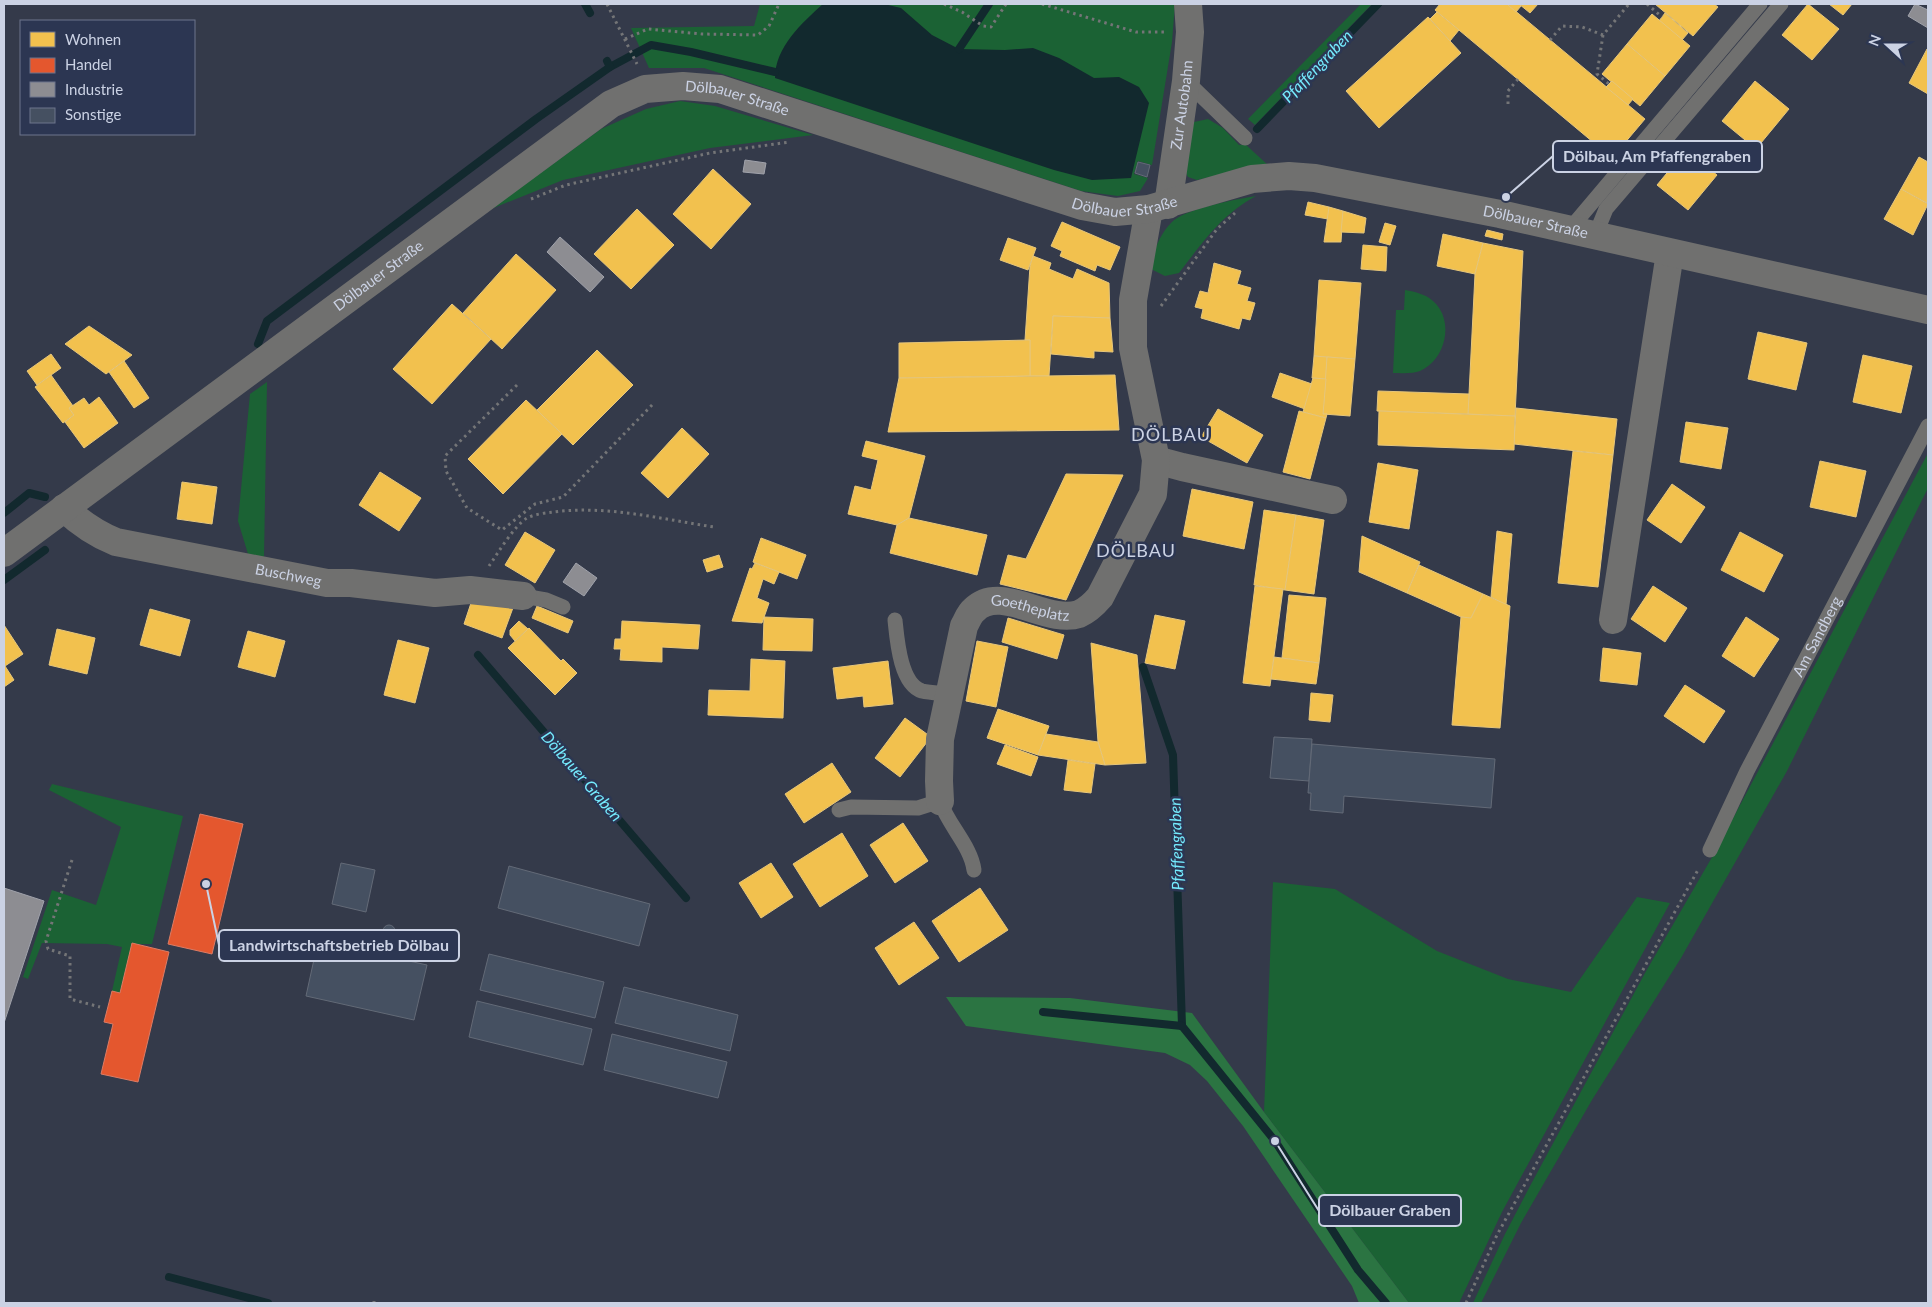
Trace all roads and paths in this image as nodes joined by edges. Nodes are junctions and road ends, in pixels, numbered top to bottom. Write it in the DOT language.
graph roads {
  1 [pos="607,4"];
  2 [pos="779,4"];
  3 [pos="944,4"];
  4 [pos="1006,4"];
  5 [pos="1042,4"];
  6 [pos="1188,4"];
  7 [pos="1629,4"];
  8 [pos="1647,4"];
  9 [pos="1760,4"];
  10 [pos="1781,4"];
  11 [pos="1662,17"];
  12 [pos="1190,32"];
  13 [pos="1604,35"];
  14 [pos="625,40"];
  15 [pos="1550,40"];
  16 [pos="636,63"];
  17 [pos="1518,79"];
  18 [pos="1186,81"];
  19 [pos="1609,84"];
  20 [pos="1508,104"];
  21 [pos="1246,138"];
  22 [pos="795,141"];
  23 [pos="523,202"];
  24 [pos="1158,207"];
  25 [pos="1236,212"];
  26 [pos="1569,230"];
  27 [pos="1595,236"];
  28 [pos="1670,252"];
  29 [pos="1158,310"];
  30 [pos="1928,310"];
  31 [pos="517,385"];
  32 [pos="653,404"];
  33 [pos="1928,426"];
  34 [pos="1156,460"];
  35 [pos="1333,500"];
  36 [pos="64,508"];
  37 [pos="714,526"];
  38 [pos="4,553"];
  39 [pos="470,590"];
  40 [pos="523,596"];
  41 [pos="563,607"];
  42 [pos="895,620"];
  43 [pos="1614,620"];
  44 [pos="950,694"];
  45 [pos="940,801"];
  46 [pos="839,810"];
  47 [pos="1710,850"];
  48 [pos="72,860"];
  49 [pos="974,870"];
  50 [pos="100,1007"];
  51 [pos="1466,1303"];
  1 -- 14 [label="path"];
  2 -- 14 [label="path"];
  3 -- 4 [label="path"];
  5 -- 12 [label="path"];
  6 -- 12 [label="street, Zur Autobahn"];
  7 -- 13 [label="path"];
  8 -- 11 [label="path"];
  9 -- 26 [label="lane"];
  10 -- 27 [label="lane, Dölbauer Straße"];
  12 -- 18 [label="street, Zur Autobahn"];
  13 -- 15 [label="path"];
  13 -- 19 [label="path"];
  14 -- 16 [label="path"];
  17 -- 20 [label="path"];
  18 -- 21 [label="lane"];
  18 -- 24 [label="street, Zur Autobahn"];
  22 -- 23 [label="path"];
  24 -- 26 [label="street, Dölbauer Straße"];
  24 -- 34 [label="street, Goetheplatz"];
  24 -- 36 [label="street, Dölbauer Straße"];
  25 -- 29 [label="path"];
  26 -- 27 [label="street, Dölbauer Straße"];
  27 -- 28 [label="street, Dölbauer Straße"];
  28 -- 30 [label="street, Dölbauer Straße"];
  28 -- 43 [label="street"];
  31 -- 32 [label="path"];
  33 -- 47 [label="lane, Am Sandberg"];
  34 -- 35 [label="street"];
  34 -- 44 [label="street, Goetheplatz"];
  36 -- 38 [label="street, Dölbauer Straße"];
  36 -- 39 [label="street, Buschweg"];
  37 -- 39 [label="path"];
  39 -- 40 [label="street, Buschweg"];
  40 -- 41 [label="lane"];
  42 -- 44 [label="lane"];
  44 -- 45 [label="street, Goetheplatz"];
  45 -- 46 [label="lane"];
  45 -- 49 [label="lane, Goetheplatz"];
  47 -- 51 [label="path"];
  48 -- 50 [label="path"];
}
